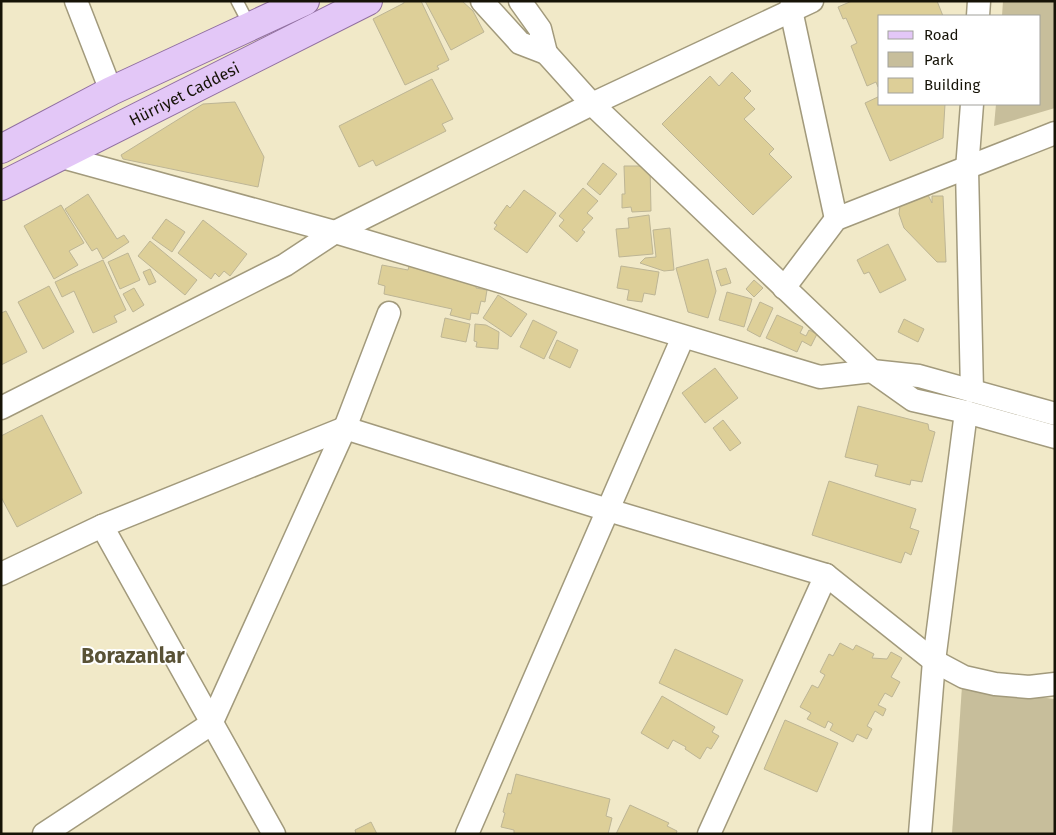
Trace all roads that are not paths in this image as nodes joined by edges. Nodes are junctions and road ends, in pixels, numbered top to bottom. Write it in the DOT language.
graph roads {
  1 [pos="76,1"];
  2 [pos="237,1"];
  3 [pos="305,1"];
  4 [pos="368,1"];
  5 [pos="482,1"];
  6 [pos="520,1"];
  7 [pos="812,1"];
  8 [pos="979,1"];
  9 [pos="792,6"];
  10 [pos="978,15"];
  11 [pos="250,27"];
  12 [pos="546,53"];
  13 [pos="111,91"];
  14 [pos="592,104"];
  15 [pos="972,105"];
  16 [pos="1055,133"];
  17 [pos="1,149"];
  18 [pos="58,156"];
  19 [pos="967,169"];
  20 [pos="1,186"];
  21 [pos="836,219"];
  22 [pos="335,232"];
  23 [pos="784,288"];
  24 [pos="389,314"];
  25 [pos="683,337"];
  26 [pos="872,371"];
  27 [pos="969,402"];
  28 [pos="1,408"];
  29 [pos="1055,414"];
  30 [pos="345,428"];
  31 [pos="1055,437"];
  32 [pos="608,510"];
  33 [pos="102,526"];
  34 [pos="1,574"];
  35 [pos="826,575"];
  36 [pos="934,661"];
  37 [pos="1055,684"];
  38 [pos="211,724"];
  39 [pos="44,834"];
  40 [pos="274,834"];
  41 [pos="467,834"];
  42 [pos="709,834"];
  43 [pos="920,834"];
  1 -- 13 [label="street"];
  2 -- 11 [label="lane"];
  3 -- 11 [label="main road, Hürriyet Caddesi"];
  4 -- 18 [label="main road, Hürriyet Caddesi"];
  5 -- 12 [label="street"];
  6 -- 12 [label="street"];
  7 -- 9 [label="street"];
  8 -- 10 [label="street"];
  9 -- 14 [label="street"];
  9 -- 21 [label="street"];
  11 -- 13 [label="main road, Hürriyet Caddesi"];
  12 -- 14 [label="street"];
  13 -- 17 [label="main road, Hürriyet Caddesi"];
  14 -- 22 [label="street"];
  14 -- 23 [label="street"];
  15 -- 19 [label="street"];
  16 -- 19 [label="street"];
  18 -- 20 [label="main road, Hürriyet Caddesi"];
  18 -- 22 [label="street"];
  19 -- 21 [label="street"];
  19 -- 27 [label="street"];
  21 -- 23 [label="street"];
  22 -- 25 [label="street"];
  22 -- 28 [label="street"];
  23 -- 26 [label="street"];
  24 -- 30 [label="street"];
  25 -- 26 [label="street"];
  25 -- 32 [label="street"];
  26 -- 27 [label="street"];
  27 -- 29 [label="street"];
  27 -- 31 [label="street"];
  27 -- 36 [label="street"];
  30 -- 32 [label="street"];
  30 -- 33 [label="street"];
  30 -- 38 [label="street"];
  32 -- 35 [label="street"];
  32 -- 41 [label="street"];
  33 -- 34 [label="street"];
  33 -- 38 [label="street"];
  35 -- 36 [label="street"];
  35 -- 42 [label="street"];
  36 -- 37 [label="street"];
  36 -- 43 [label="street"];
  38 -- 39 [label="street"];
  38 -- 40 [label="street"];
}
